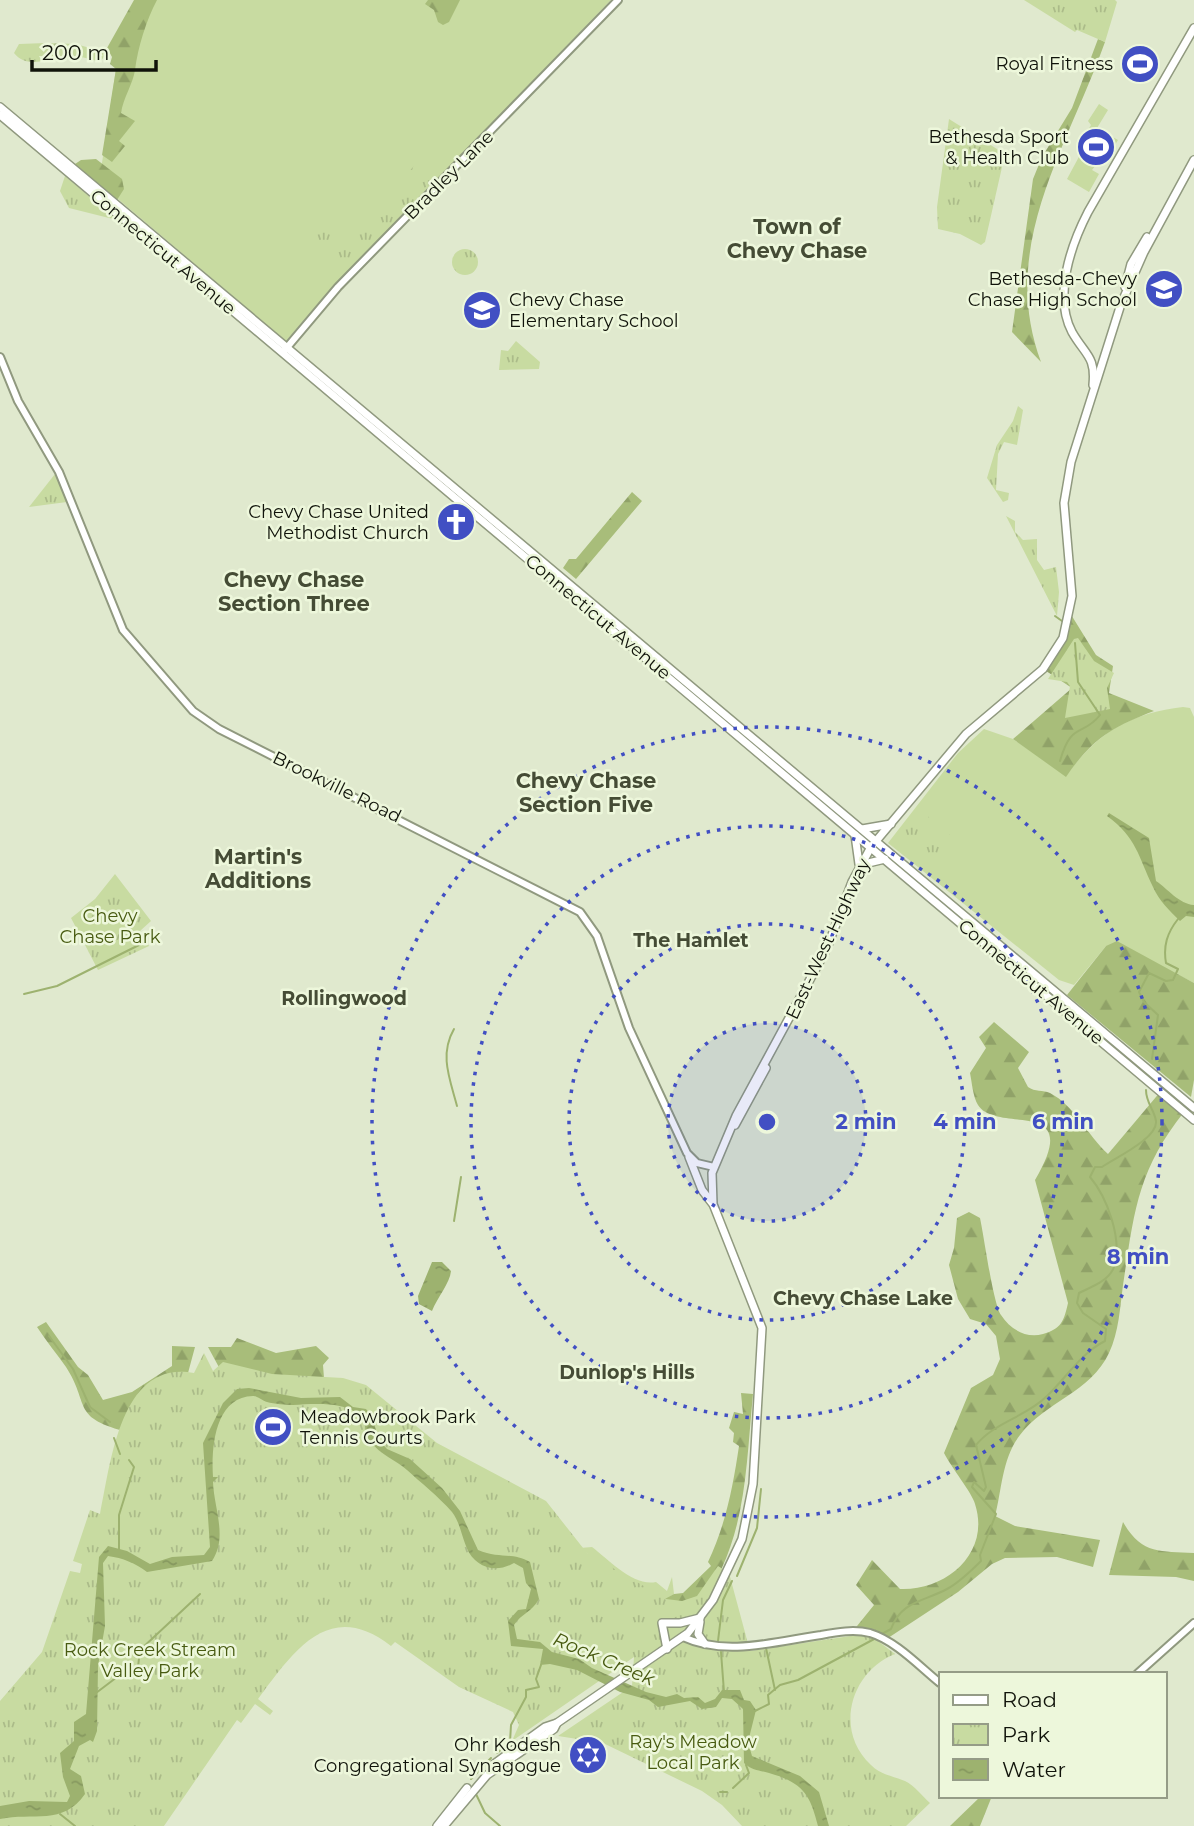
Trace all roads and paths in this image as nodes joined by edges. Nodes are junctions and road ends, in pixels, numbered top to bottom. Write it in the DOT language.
graph roads {
  1 [pos="618,0"];
  2 [pos="1194,28"];
  3 [pos="0,107"];
  4 [pos="0,115"];
  5 [pos="1194,160"];
  6 [pos="1108,343"];
  7 [pos="285,350"];
  8 [pos="1085,350"];
  9 [pos="0,357"];
  10 [pos="1093,396"];
  11 [pos="892,824"];
  12 [pos="858,831"];
  13 [pos="873,845"];
  14 [pos="886,859"];
  15 [pos="859,865"];
  16 [pos="1194,1108"];
  17 [pos="1194,1120"];
  18 [pos="689,1157"];
  19 [pos="714,1167"];
  20 [pos="713,1204"];
  21 [pos="701,1618"];
  22 [pos="1194,1623"];
  23 [pos="683,1637"];
  24 [pos="705,1644"];
  25 [pos="667,1649"];
  26 [pos="1139,1672"];
  27 [pos="939,1682"];
  28 [pos="557,1723"];
  29 [pos="437,1826"];
  30 [pos="444,1826"];
  1 -- 7 [label="main road, Bradley Lane"];
  2 -- 8 [label="main road"];
  3 -- 7 [label="main road, Connecticut Avenue"];
  4 -- 7 [label="main road, Connecticut Avenue"];
  5 -- 6 [label="main road, East-West Highway"];
  6 -- 8 [label="main road"];
  6 -- 10 [label="main road, East-West Highway"];
  7 -- 12 [label="main road, Connecticut Avenue"];
  8 -- 10 [label="main road"];
  9 -- 18 [label="main road, Brookville Road"];
  10 -- 11 [label="main road, East-West Highway"];
  11 -- 12 [label="main road"];
  11 -- 13 [label="main road, East-West Highway"];
  12 -- 13 [label="main road, Connecticut Avenue"];
  12 -- 15 [label="main road"];
  13 -- 14 [label="main road, Connecticut Avenue"];
  13 -- 15 [label="main road, East-West Highway"];
  13 -- 16 [label="main road, Connecticut Avenue"];
  14 -- 15 [label="main road"];
  14 -- 17 [label="main road, Connecticut Avenue"];
  15 -- 19 [label="main road, East-West Highway"];
  18 -- 19 [label="main road"];
  18 -- 20 [label="main road"];
  19 -- 20 [label="main road, East-West Highway"];
  20 -- 21 [label="main road, East-West Highway"];
  21 -- 23 [label="main road, East-West Highway"];
  21 -- 24 [label="main road"];
  21 -- 25 [label="main road"];
  22 -- 26 [label="main road"];
  23 -- 24 [label="main road"];
  23 -- 25 [label="main road, East-West Highway"];
  24 -- 27 [label="main road"];
  25 -- 28 [label="main road, East-West Highway"];
  28 -- 29 [label="main road, East-West Highway"];
  28 -- 30 [label="main road, East-West Highway"];
}
